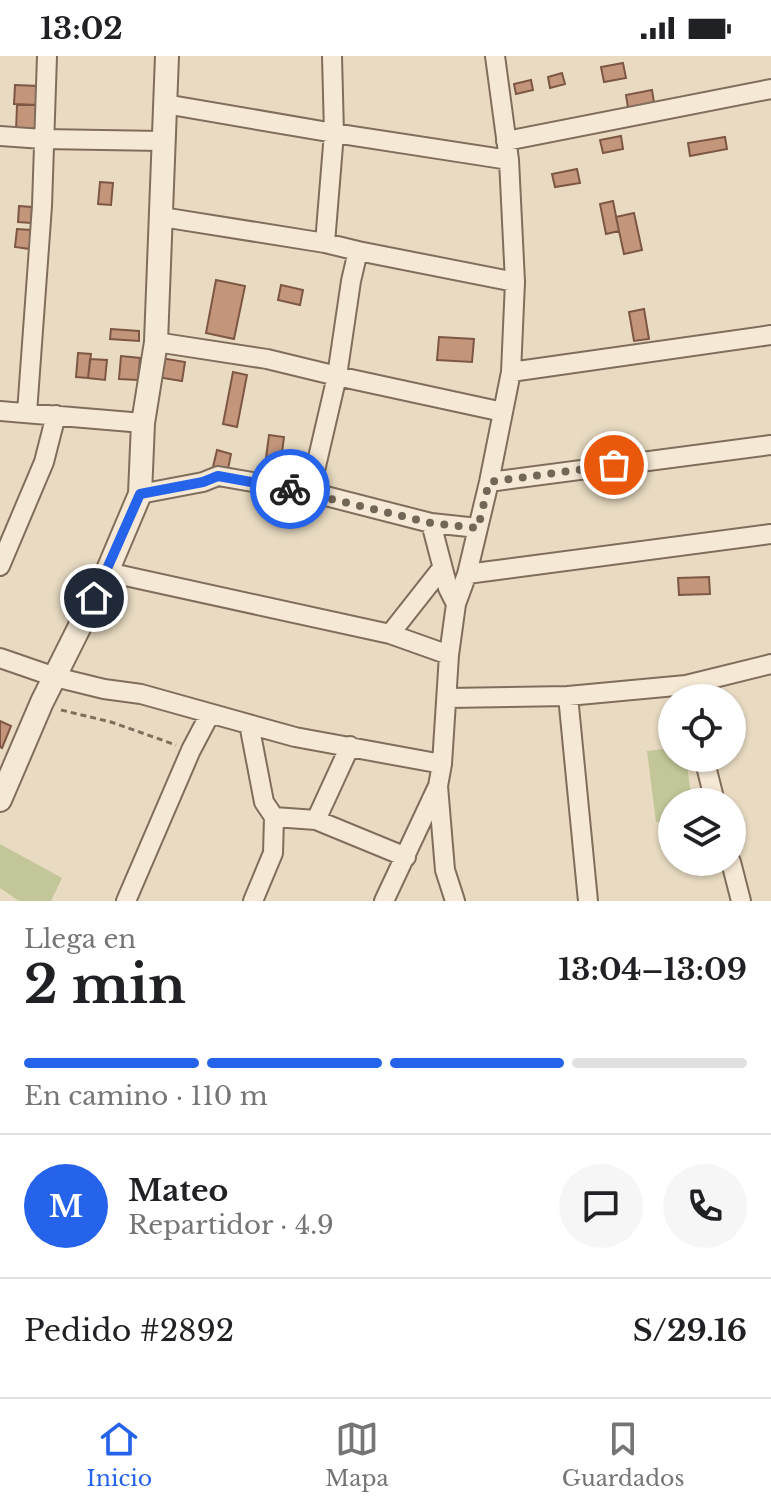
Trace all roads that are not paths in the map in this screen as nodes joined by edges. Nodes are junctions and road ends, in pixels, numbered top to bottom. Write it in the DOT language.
graph roads {
  1 [pos="47,56"];
  2 [pos="167,56"];
  3 [pos="332,56"];
  4 [pos="495,56"];
  5 [pos="771,89"];
  6 [pos="165,104"];
  7 [pos="334,133"];
  8 [pos="0,136"];
  9 [pos="43,139"];
  10 [pos="162,141"];
  11 [pos="506,141"];
  12 [pos="509,160"];
  13 [pos="162,217"];
  14 [pos="325,243"];
  15 [pos="358,251"];
  16 [pos="515,282"];
  17 [pos="771,335"];
  18 [pos="156,342"];
  19 [pos="511,372"];
  20 [pos="337,376"];
  21 [pos="0,411"];
  22 [pos="503,412"];
  23 [pos="27,413"];
  24 [pos="56,415"];
  25 [pos="143,423"];
  26 [pos="771,445"];
  27 [pos="489,482"];
  28 [pos="310,492"];
  29 [pos="140,494"];
  30 [pos="431,523"];
  31 [pos="478,528"];
  32 [pos="771,534"];
  33 [pos="0,566"];
  34 [pos="442,568"];
  35 [pos="107,572"];
  36 [pos="467,574"];
  37 [pos="456,604"];
  38 [pos="390,634"];
  39 [pos="449,655"];
  40 [pos="0,658"];
  41 [pos="771,664"];
  42 [pos="55,677"];
  43 [pos="711,684"];
  44 [pos="658,693"];
  45 [pos="568,696"];
  46 [pos="447,698"];
  47 [pos="210,714"];
  48 [pos="249,724"];
  49 [pos="350,746"];
  50 [pos="442,764"];
  51 [pos="438,786"];
  52 [pos="0,800"];
  53 [pos="274,817"];
  54 [pos="316,820"];
  55 [pos="406,857"];
  56 [pos="735,876"];
  57 [pos="126,901"];
  58 [pos="253,901"];
  59 [pos="384,901"];
  60 [pos="455,901"];
  61 [pos="588,901"];
  62 [pos="741,901"];
  1 -- 9 [label="street"];
  2 -- 6 [label="street"];
  3 -- 7 [label="street"];
  4 -- 11 [label="street"];
  5 -- 11 [label="street"];
  6 -- 7 [label="street"];
  6 -- 10 [label="street"];
  7 -- 12 [label="street"];
  7 -- 14 [label="street"];
  8 -- 9 [label="street"];
  9 -- 10 [label="street"];
  9 -- 23 [label="street"];
  10 -- 13 [label="street"];
  11 -- 12 [label="street"];
  12 -- 16 [label="street"];
  13 -- 14 [label="street"];
  13 -- 18 [label="street"];
  14 -- 15 [label="street"];
  15 -- 16 [label="street"];
  15 -- 20 [label="street"];
  16 -- 19 [label="street"];
  17 -- 19 [label="street"];
  18 -- 20 [label="street"];
  18 -- 25 [label="street"];
  19 -- 22 [label="street"];
  20 -- 22 [label="street"];
  20 -- 28 [label="street"];
  21 -- 23 [label="street"];
  22 -- 27 [label="street"];
  23 -- 24 [label="street"];
  24 -- 25 [label="street"];
  24 -- 33 [label="street"];
  25 -- 29 [label="street"];
  26 -- 27 [label="street"];
  27 -- 31 [label="street"];
  28 -- 29 [label="street"];
  28 -- 30 [label="street"];
  29 -- 35 [label="street"];
  30 -- 31 [label="street"];
  30 -- 34 [label="street"];
  31 -- 36 [label="street"];
  32 -- 36 [label="street"];
  34 -- 37 [label="street"];
  34 -- 38 [label="street"];
  35 -- 38 [label="street"];
  35 -- 42 [label="street"];
  36 -- 37 [label="street"];
  37 -- 39 [label="street"];
  38 -- 39 [label="street"];
  39 -- 46 [label="street"];
  40 -- 42 [label="street"];
  41 -- 43 [label="street"];
  42 -- 47 [label="street"];
  42 -- 52 [label="street"];
  44 -- 45 [label="street"];
  45 -- 46 [label="street"];
  45 -- 61 [label="street"];
  46 -- 50 [label="street"];
  47 -- 48 [label="street"];
  47 -- 57 [label="street"];
  48 -- 49 [label="street"];
  48 -- 53 [label="street"];
  49 -- 50 [label="street"];
  49 -- 54 [label="street"];
  50 -- 51 [label="street"];
  51 -- 55 [label="street"];
  51 -- 60 [label="street"];
  53 -- 54 [label="street"];
  53 -- 58 [label="street"];
  54 -- 55 [label="street"];
  55 -- 59 [label="street"];
  56 -- 62 [label="street"];
}
